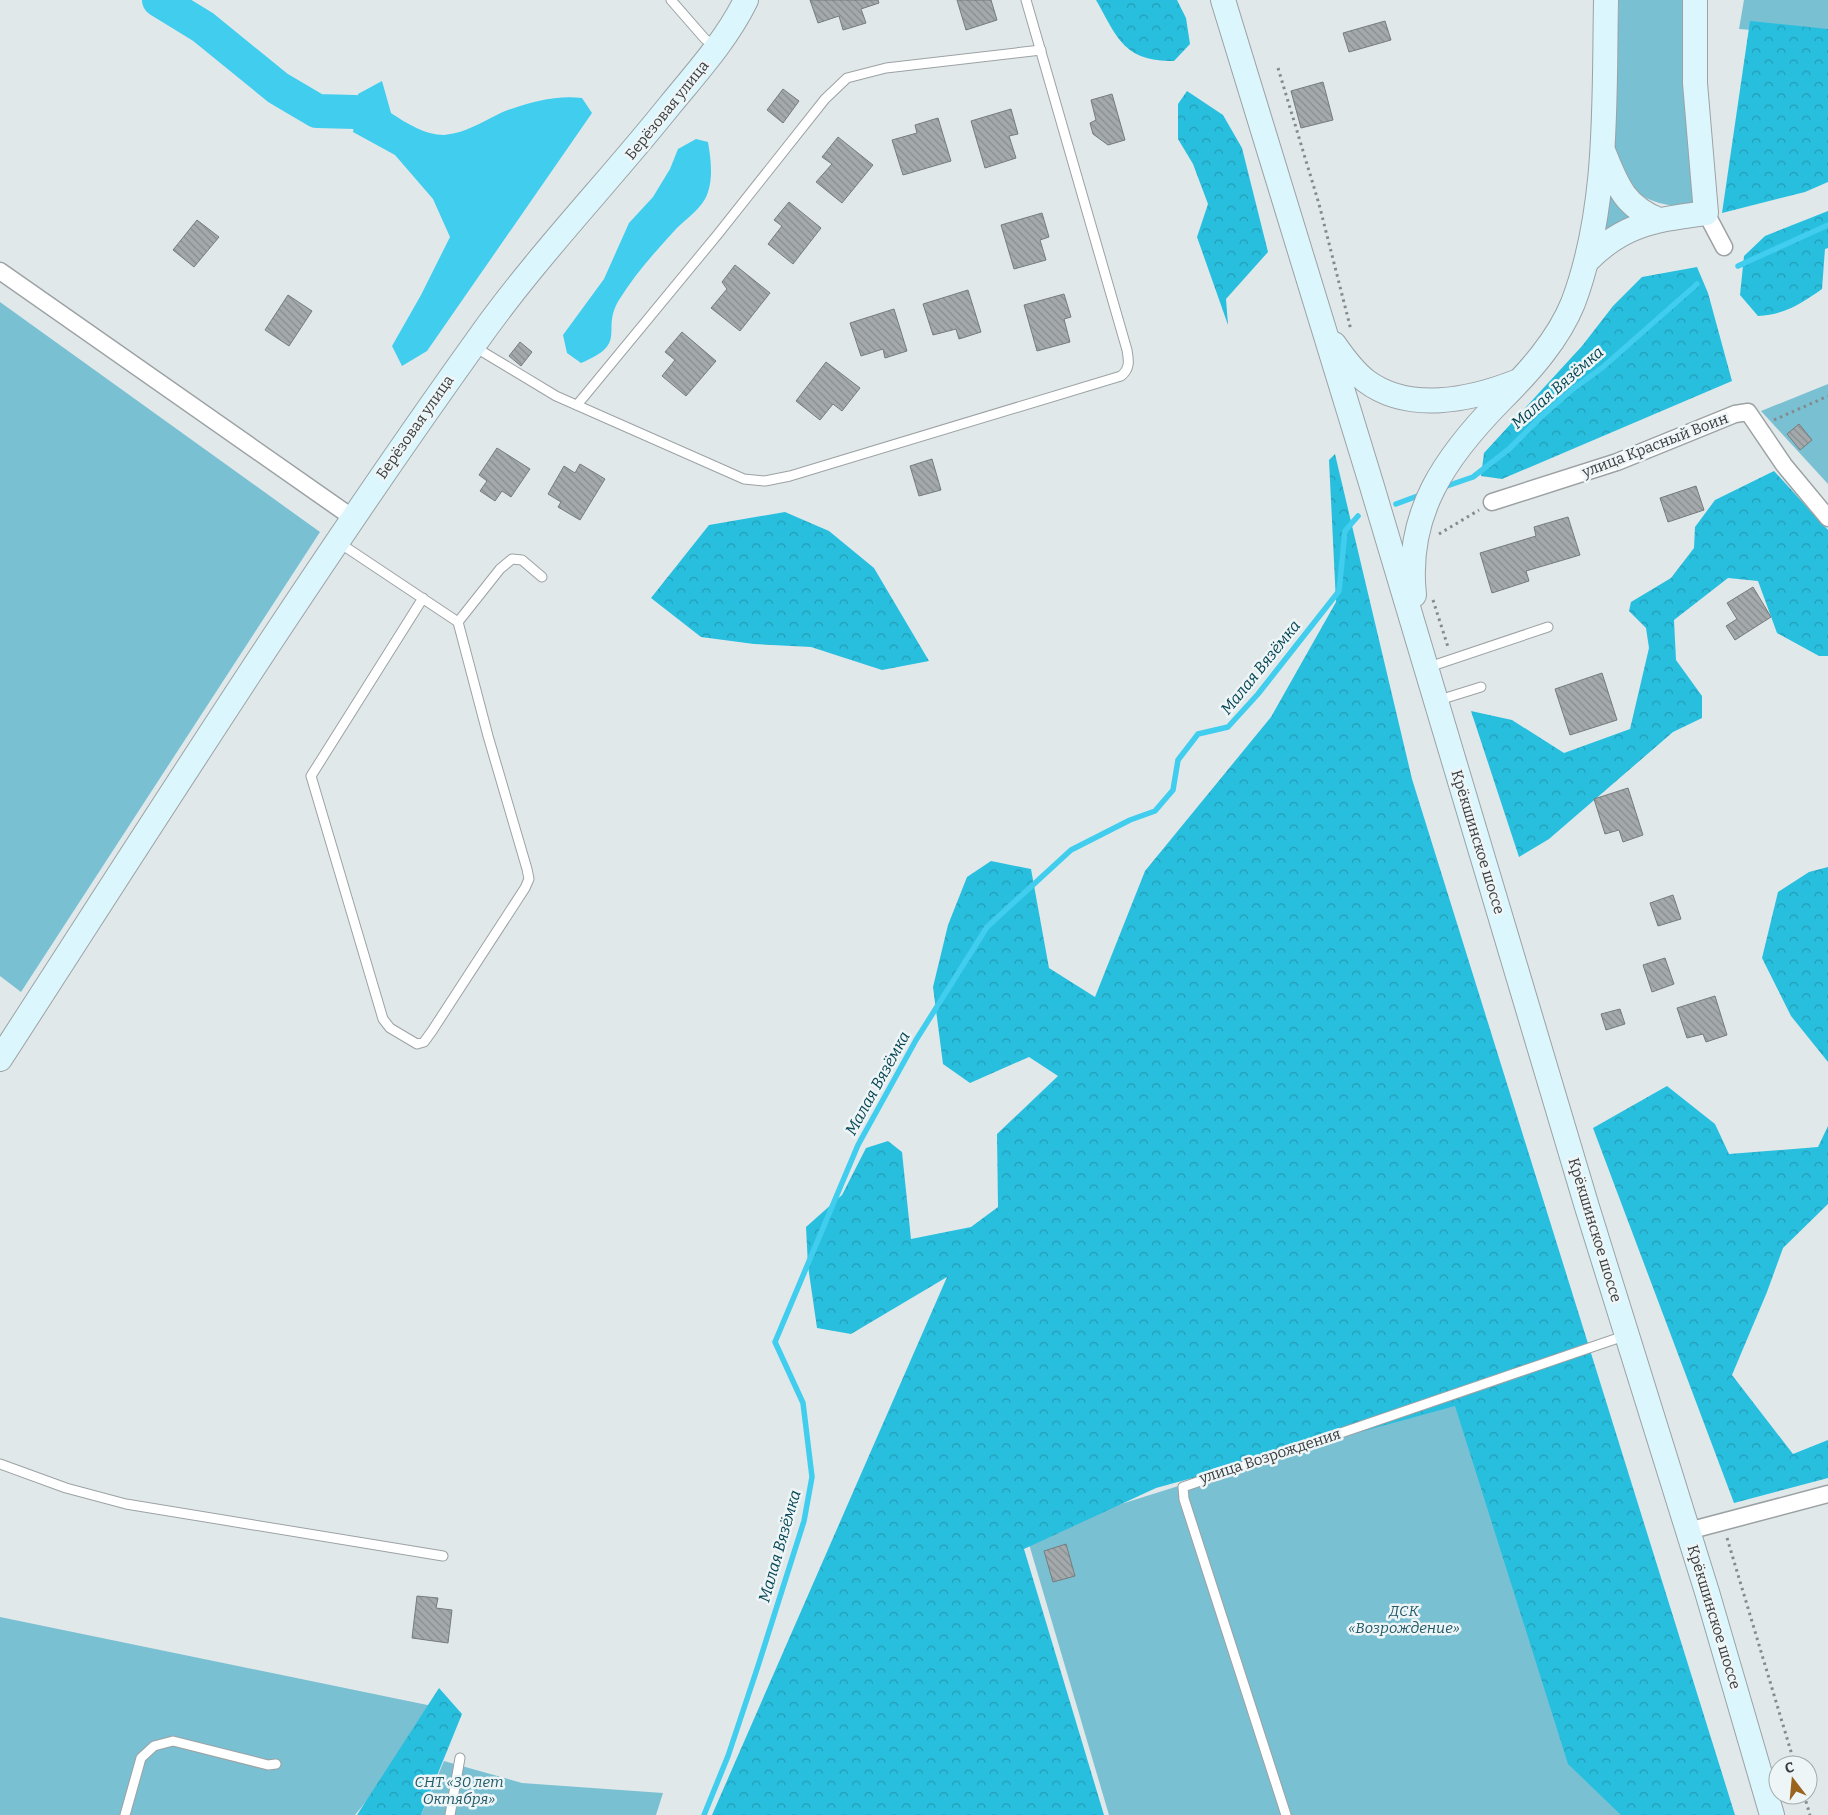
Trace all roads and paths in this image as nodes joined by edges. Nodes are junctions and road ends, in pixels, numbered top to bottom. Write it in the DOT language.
graph roads {
  1 [pos="671,0"];
  2 [pos="746,0"];
  3 [pos="1026,0"];
  4 [pos="1223,0"];
  5 [pos="1606,0"];
  6 [pos="1695,0"];
  7 [pos="717,47"];
  8 [pos="1041,50"];
  9 [pos="1278,68"];
  10 [pos="1602,147"];
  11 [pos="1706,213"];
  12 [pos="1659,220"];
  13 [pos="1724,247"];
  14 [pos="1587,261"];
  15 [pos="0,270"];
  16 [pos="1322,326"];
  17 [pos="1351,332"];
  18 [pos="473,346"];
  19 [pos="1523,379"];
  20 [pos="1828,396"];
  21 [pos="577,405"];
  22 [pos="1759,426"];
  23 [pos="1492,502"];
  24 [pos="353,518"];
  25 [pos="1828,518"];
  26 [pos="1436,536"];
  27 [pos="338,542"];
  28 [pos="542,577"];
  29 [pos="423,598"];
  30 [pos="458,622"];
  31 [pos="1548,627"];
  32 [pos="1419,644"];
  33 [pos="1426,668"];
  34 [pos="1481,687"];
  35 [pos="1436,701"];
  36 [pos="0,1059"];
  37 [pos="1627,1335"];
  38 [pos="0,1464"];
  39 [pos="1828,1494"];
  40 [pos="1722,1521"];
  41 [pos="1688,1531"];
  42 [pos="443,1556"];
  43 [pos="1791,1755"];
  44 [pos="460,1758"];
  45 [pos="276,1764"];
  46 [pos="126,1815"];
  47 [pos="450,1815"];
  48 [pos="1286,1815"];
  49 [pos="1772,1815"];
  1 -- 7 [label="lane"];
  2 -- 7 [label="street, Берёзовая улица"];
  3 -- 8 [label="lane"];
  4 -- 16 [label="street"];
  5 -- 10 [label="street"];
  6 -- 11 [label="street"];
  7 -- 18 [label="street, Берёзовая улица"];
  8 -- 21 [label="lane"];
  8 -- 21 [label="lane"];
  9 -- 17 [label="path"];
  10 -- 12 [label="street"];
  10 -- 14 [label="street"];
  11 -- 12 [label="street"];
  11 -- 13 [label="street"];
  12 -- 14 [label="street"];
  14 -- 19 [label="street"];
  15 -- 24 [label="street"];
  16 -- 19 [label="street"];
  16 -- 32 [label="street"];
  18 -- 21 [label="lane"];
  18 -- 24 [label="street, Берёзовая улица"];
  19 -- 32 [label="street"];
  20 -- 22 [label="path"];
  22 -- 23 [label="street, улица Красный Воин"];
  22 -- 25 [label="street, улица Красный Воин"];
  23 -- 26 [label="path"];
  24 -- 27 [label="street, Берёзовая улица"];
  27 -- 29 [label="lane"];
  27 -- 36 [label="street, Берёзовая улица"];
  28 -- 30 [label="lane"];
  29 -- 30 [label="lane"];
  29 -- 30 [label="lane"];
  31 -- 33 [label="lane"];
  32 -- 33 [label="street, Крёкшинское шоссе"];
  33 -- 35 [label="street, Крёкшинское шоссе"];
  34 -- 35 [label="lane"];
  35 -- 37 [label="street, Крёкшинское шоссе"];
  37 -- 41 [label="street, Крёкшинское шоссе"];
  37 -- 48 [label="lane, улица Возрождения"];
  38 -- 42 [label="lane"];
  39 -- 40 [label="street"];
  40 -- 41 [label="street"];
  40 -- 43 [label="path"];
  41 -- 49 [label="street, Крёкшинское шоссе"];
  44 -- 47 [label="lane"];
  45 -- 46 [label="lane"];
}
